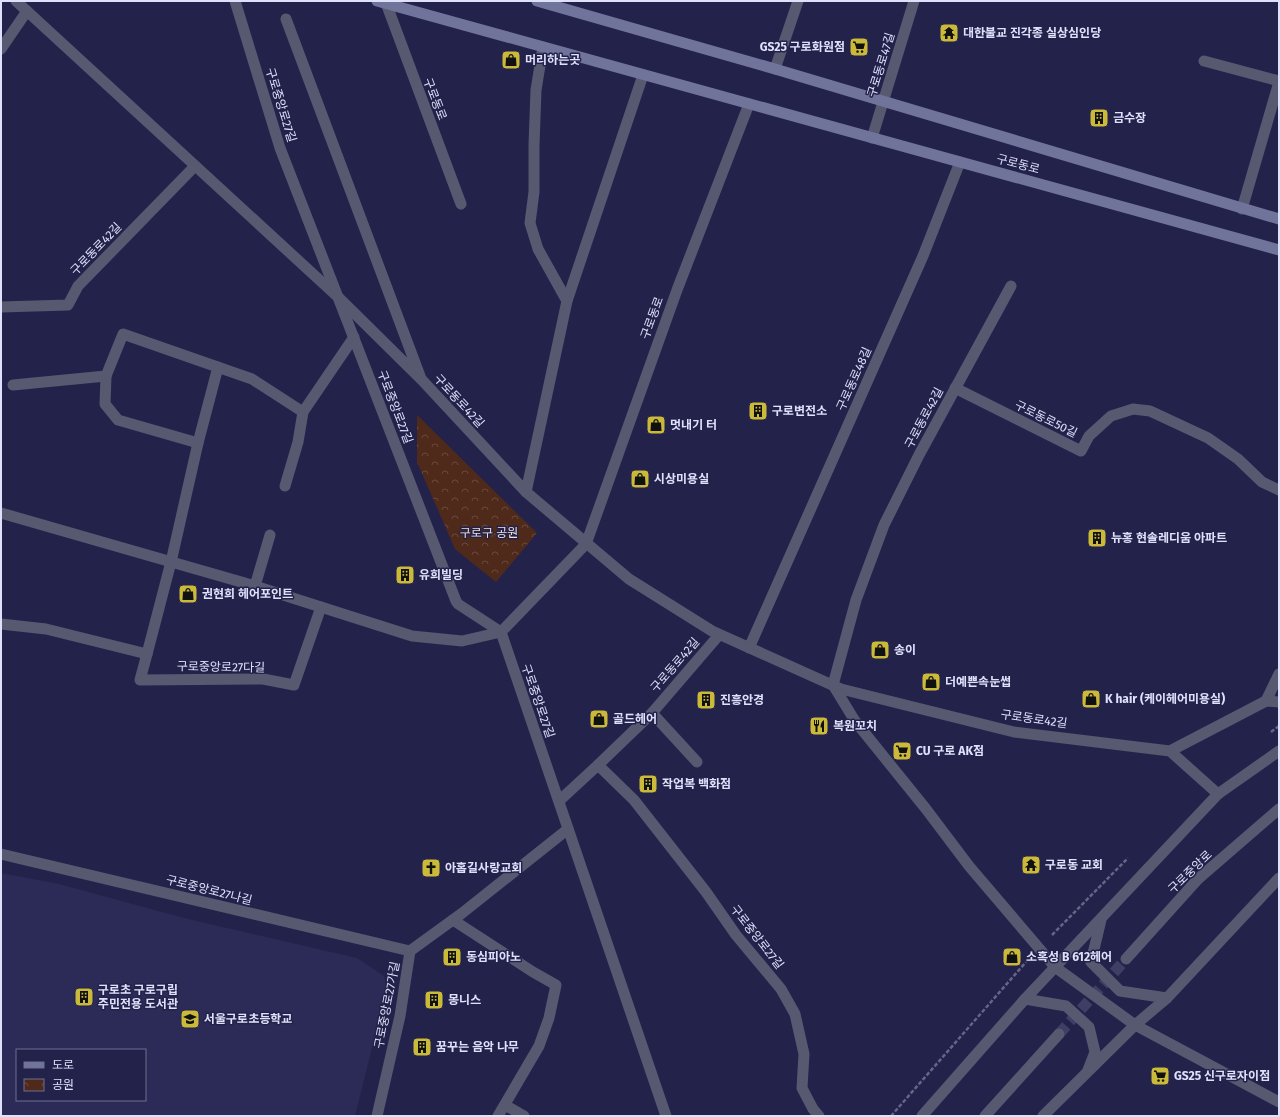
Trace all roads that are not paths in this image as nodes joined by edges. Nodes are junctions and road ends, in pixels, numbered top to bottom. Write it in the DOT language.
graph roads {
  1 [pos="16,1"];
  2 [pos="235,1"];
  3 [pos="537,1"];
  4 [pos="798,1"];
  5 [pos="914,1"];
  6 [pos="381,2"];
  7 [pos="550,3"];
  8 [pos="27,12"];
  9 [pos="286,19"];
  10 [pos="543,47"];
  11 [pos="1,49"];
  12 [pos="1204,62"];
  13 [pos="775,69"];
  14 [pos="643,75"];
  15 [pos="1279,82"];
  16 [pos="883,101"];
  17 [pos="749,104"];
  18 [pos="872,138"];
  19 [pos="960,162"];
  20 [pos="195,166"];
  21 [pos="461,204"];
  22 [pos="1242,209"];
  23 [pos="1279,219"];
  24 [pos="1279,250"];
  25 [pos="1011,286"];
  26 [pos="338,297"];
  27 [pos="567,301"];
  28 [pos="1,307"];
  29 [pos="354,337"];
  30 [pos="218,367"];
  31 [pos="106,376"];
  32 [pos="422,380"];
  33 [pos="13,385"];
  34 [pos="955,388"];
  35 [pos="303,412"];
  36 [pos="198,443"];
  37 [pos="284,486"];
  38 [pos="1279,490"];
  39 [pos="526,492"];
  40 [pos="1,513"];
  41 [pos="270,535"];
  42 [pos="586,544"];
  43 [pos="171,562"];
  44 [pos="255,586"];
  45 [pos="321,607"];
  46 [pos="1,624"];
  47 [pos="501,632"];
  48 [pos="719,635"];
  49 [pos="749,648"];
  50 [pos="147,654"];
  51 [pos="1279,674"];
  52 [pos="833,685"];
  53 [pos="1266,701"];
  54 [pos="1279,702"];
  55 [pos="652,713"];
  56 [pos="1170,751"];
  57 [pos="1279,751"];
  58 [pos="696,762"];
  59 [pos="598,765"];
  60 [pos="1218,794"];
  61 [pos="558,801"];
  62 [pos="1279,809"];
  63 [pos="568,829"];
  64 [pos="1,854"];
  65 [pos="1279,878"];
  66 [pos="1101,919"];
  67 [pos="454,920"];
  68 [pos="410,951"];
  69 [pos="1126,959"];
  70 [pos="1055,967"];
  71 [pos="1167,998"];
  72 [pos="1024,999"];
  73 [pos="1135,1025"];
  74 [pos="1059,1034"];
  75 [pos="1087,1073"];
  76 [pos="1279,1102"];
  77 [pos="505,1105"];
  78 [pos="377,1116"];
  79 [pos="498,1116"];
  80 [pos="524,1116"];
  81 [pos="666,1116"];
  82 [pos="819,1116"];
  83 [pos="922,1116"];
  84 [pos="985,1116"];
  85 [pos="1043,1116"];
  1 -- 8 [label="street, 구로동로42길"];
  2 -- 26 [label="street, 구로중앙로27길"];
  3 -- 7 [label="main road, 구로동로"];
  4 -- 13 [label="street"];
  5 -- 16 [label="street, 구로동로47길"];
  6 -- 10 [label="main road, 구로동로"];
  6 -- 21 [label="street, 구로동로"];
  7 -- 13 [label="main road, 구로동로"];
  8 -- 11 [label="street"];
  8 -- 20 [label="street, 구로동로42길"];
  9 -- 32 [label="street"];
  10 -- 14 [label="main road, 구로동로"];
  10 -- 27 [label="street"];
  12 -- 15 [label="street"];
  13 -- 16 [label="main road, 구로동로"];
  14 -- 17 [label="main road, 구로동로"];
  14 -- 27 [label="street"];
  15 -- 22 [label="street"];
  16 -- 18 [label="street, 구로동로47길"];
  16 -- 22 [label="main road, 구로동로"];
  17 -- 18 [label="main road, 구로동로"];
  17 -- 42 [label="street, 구로동로"];
  18 -- 19 [label="main road, 구로동로"];
  19 -- 24 [label="main road, 구로동로"];
  19 -- 49 [label="street, 구로동로48길"];
  20 -- 26 [label="street, 구로동로42길"];
  20 -- 28 [label="street, 구로동로42길"];
  22 -- 23 [label="main road, 구로동로"];
  25 -- 34 [label="street"];
  26 -- 29 [label="street, 구로중앙로27길"];
  26 -- 32 [label="street, 구로동로42길"];
  27 -- 39 [label="street"];
  29 -- 35 [label="street"];
  29 -- 47 [label="street, 구로중앙로27길"];
  30 -- 31 [label="street"];
  30 -- 35 [label="street"];
  30 -- 36 [label="street"];
  31 -- 33 [label="street"];
  31 -- 36 [label="street"];
  32 -- 39 [label="street, 구로동로42길"];
  34 -- 38 [label="street, 구로동로50길"];
  34 -- 52 [label="street, 구로동로42길"];
  35 -- 37 [label="street"];
  36 -- 43 [label="street, 구로중앙로27다길"];
  39 -- 42 [label="street, 구로동로42길"];
  40 -- 43 [label="street"];
  41 -- 44 [label="street"];
  42 -- 47 [label="street"];
  42 -- 48 [label="street, 구로동로42길"];
  43 -- 44 [label="street"];
  43 -- 50 [label="street, 구로중앙로27다길"];
  44 -- 45 [label="street"];
  45 -- 47 [label="street"];
  45 -- 50 [label="street, 구로중앙로27다길"];
  46 -- 50 [label="street"];
  47 -- 61 [label="street, 구로중앙로27길"];
  48 -- 49 [label="street, 구로동로42길"];
  48 -- 55 [label="street, 구로동로42길"];
  49 -- 52 [label="street, 구로동로42길"];
  51 -- 53 [label="street"];
  52 -- 56 [label="street, 구로동로42길"];
  52 -- 70 [label="street"];
  53 -- 54 [label="street"];
  53 -- 56 [label="street"];
  55 -- 58 [label="street"];
  55 -- 59 [label="street, 구로동로42길"];
  56 -- 60 [label="street"];
  57 -- 60 [label="street"];
  59 -- 61 [label="street"];
  59 -- 82 [label="street, 구로중앙로27길"];
  60 -- 66 [label="street"];
  61 -- 63 [label="street, 구로중앙로27길"];
  62 -- 69 [label="street, 구로중앙로"];
  63 -- 67 [label="street, 구로중앙로27가길"];
  63 -- 81 [label="street, 구로중앙로27길"];
  64 -- 68 [label="street, 구로중앙로27나길"];
  65 -- 71 [label="street"];
  66 -- 70 [label="street"];
  66 -- 71 [label="street"];
  67 -- 68 [label="street, 구로중앙로27가길"];
  67 -- 77 [label="street"];
  68 -- 78 [label="street, 구로중앙로27가길"];
  70 -- 72 [label="street"];
  70 -- 73 [label="street"];
  71 -- 73 [label="street"];
  72 -- 75 [label="street"];
  72 -- 83 [label="street"];
  73 -- 75 [label="street"];
  73 -- 76 [label="street"];
  74 -- 84 [label="street"];
  75 -- 85 [label="street"];
  77 -- 79 [label="street"];
  77 -- 80 [label="street"];
}
